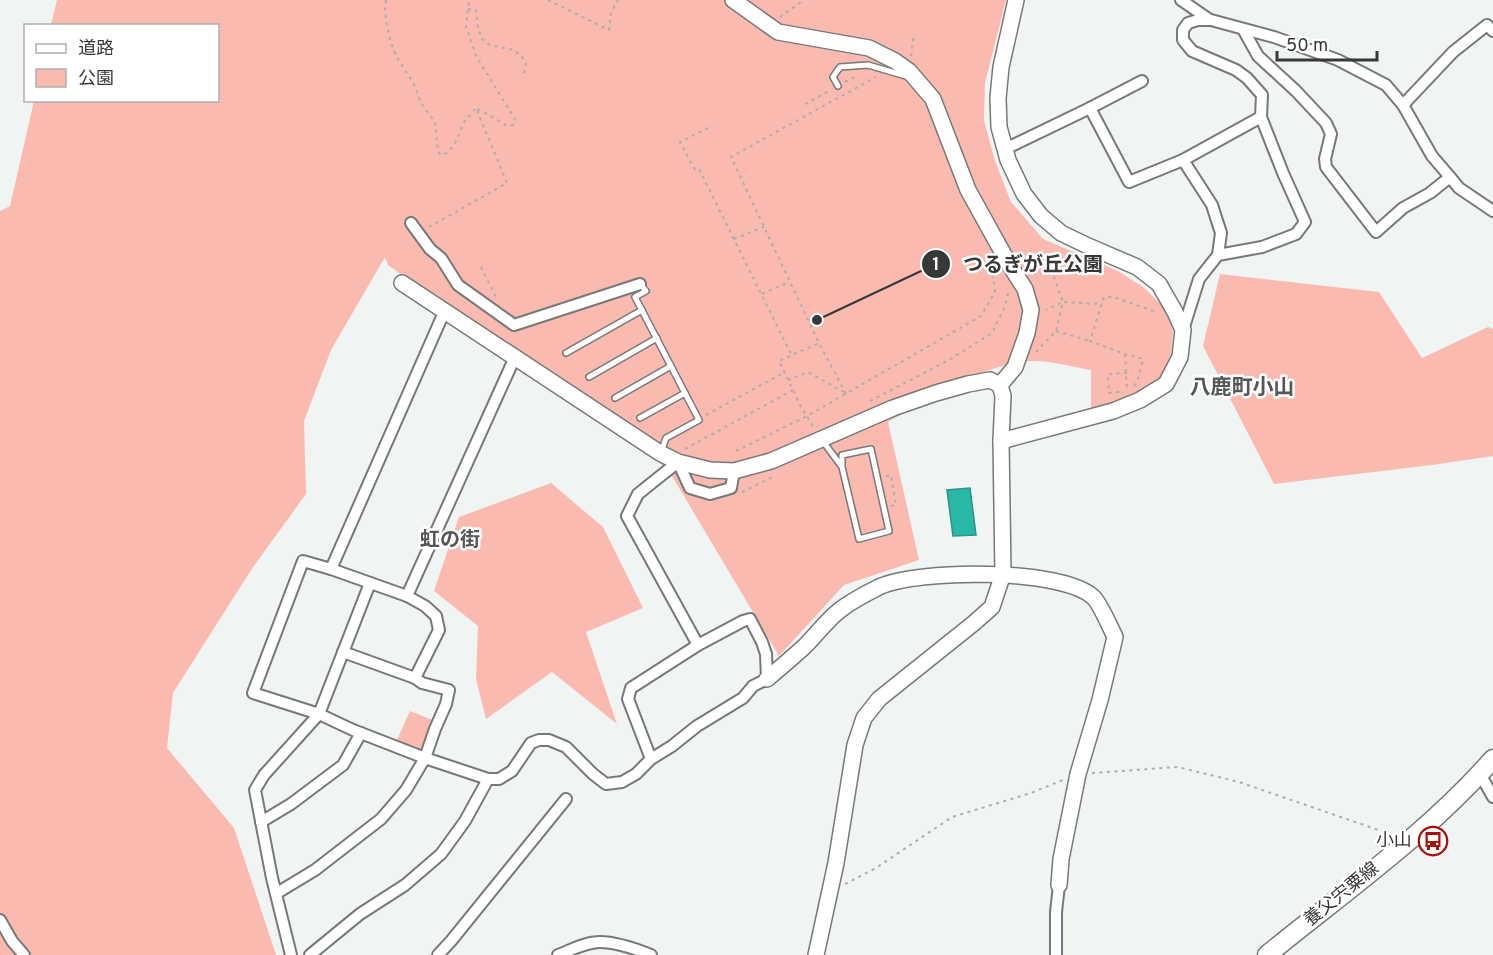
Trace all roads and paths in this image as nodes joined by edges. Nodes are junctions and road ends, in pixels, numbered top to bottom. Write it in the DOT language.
graph roads {
  1 [pos="386,0"];
  2 [pos="469,0"];
  3 [pos="548,0"];
  4 [pos="618,0"];
  5 [pos="733,0"];
  6 [pos="804,0"];
  7 [pos="1016,0"];
  8 [pos="1181,0"];
  9 [pos="468,9"];
  10 [pos="1211,20"];
  11 [pos="768,26"];
  12 [pos="1243,29"];
  13 [pos="1493,31"];
  14 [pos="914,34"];
  15 [pos="886,71"];
  16 [pos="913,75"];
  17 [pos="523,78"];
  18 [pos="1142,81"];
  19 [pos="838,86"];
  20 [pos="805,104"];
  21 [pos="1403,105"];
  22 [pos="476,108"];
  23 [pos="1090,108"];
  24 [pos="1261,117"];
  25 [pos="708,128"];
  26 [pos="1005,148"];
  27 [pos="1183,160"];
  28 [pos="1450,177"];
  29 [pos="1493,211"];
  30 [pos="411,223"];
  31 [pos="764,227"];
  32 [pos="418,233"];
  33 [pos="734,239"];
  34 [pos="1218,255"];
  35 [pos="990,256"];
  36 [pos="481,267"];
  37 [pos="1015,274"];
  38 [pos="790,281"];
  39 [pos="402,283"];
  40 [pos="640,284"];
  41 [pos="762,294"];
  42 [pos="1063,302"];
  43 [pos="1102,304"];
  44 [pos="445,310"];
  45 [pos="642,310"];
  46 [pos="1157,312"];
  47 [pos="506,319"];
  48 [pos="1183,330"];
  49 [pos="1056,331"];
  50 [pos="657,338"];
  51 [pos="1090,341"];
  52 [pos="819,343"];
  53 [pos="566,353"];
  54 [pos="1125,354"];
  55 [pos="792,356"];
  56 [pos="515,357"];
  57 [pos="1018,360"];
  58 [pos="671,366"];
  59 [pos="785,372"];
  60 [pos="1126,373"];
  61 [pos="590,377"];
  62 [pos="788,380"];
  63 [pos="1000,385"];
  64 [pos="793,390"];
  65 [pos="1127,391"];
  66 [pos="685,393"];
  67 [pos="846,393"];
  68 [pos="615,398"];
  69 [pos="866,404"];
  70 [pos="807,416"];
  71 [pos="640,418"];
  72 [pos="699,420"];
  73 [pos="821,439"];
  74 [pos="1001,441"];
  75 [pos="736,451"];
  76 [pos="669,458"];
  77 [pos="842,467"];
  78 [pos="734,471"];
  79 [pos="331,569"];
  80 [pos="1003,574"];
  81 [pos="370,583"];
  82 [pos="407,596"];
  83 [pos="698,645"];
  84 [pos="343,652"];
  85 [pos="415,678"];
  86 [pos="767,679"];
  87 [pos="319,714"];
  88 [pos="361,733"];
  89 [pos="425,758"];
  90 [pos="651,759"];
  91 [pos="1493,759"];
  92 [pos="1078,774"];
  93 [pos="1480,774"];
  94 [pos="488,779"];
  95 [pos="1493,797"];
  96 [pos="566,799"];
  97 [pos="261,822"];
  98 [pos="1410,840"];
  99 [pos="1059,885"];
  100 [pos="830,892"];
  101 [pos="277,893"];
  102 [pos="0,920"];
  103 [pos="24,955"];
  104 [pos="291,955"];
  105 [pos="310,955"];
  106 [pos="438,955"];
  107 [pos="558,955"];
  108 [pos="651,955"];
  109 [pos="816,955"];
  110 [pos="1056,955"];
  111 [pos="1267,955"];
  1 -- 22 [label="path"];
  2 -- 9 [label="path"];
  3 -- 4 [label="path"];
  5 -- 11 [label="street"];
  6 -- 11 [label="path"];
  7 -- 26 [label="street"];
  8 -- 10 [label="street"];
  9 -- 17 [label="path"];
  9 -- 22 [label="path"];
  10 -- 12 [label="street"];
  10 -- 24 [label="street"];
  11 -- 16 [label="street"];
  12 -- 21 [label="street"];
  12 -- 28 [label="street"];
  13 -- 21 [label="street"];
  14 -- 16 [label="path"];
  15 -- 16 [label="lane"];
  15 -- 19 [label="lane"];
  15 -- 31 [label="path"];
  16 -- 37 [label="street"];
  18 -- 23 [label="street"];
  19 -- 20 [label="path"];
  21 -- 28 [label="street"];
  22 -- 32 [label="path"];
  23 -- 26 [label="street"];
  23 -- 27 [label="street"];
  24 -- 27 [label="street"];
  24 -- 34 [label="street"];
  25 -- 33 [label="path"];
  26 -- 48 [label="street"];
  27 -- 34 [label="street"];
  28 -- 29 [label="street"];
  30 -- 32 [label="street"];
  31 -- 33 [label="path"];
  31 -- 38 [label="path"];
  32 -- 47 [label="street"];
  33 -- 41 [label="path"];
  34 -- 48 [label="street"];
  35 -- 67 [label="path"];
  36 -- 47 [label="path"];
  37 -- 42 [label="path"];
  37 -- 57 [label="street"];
  37 -- 69 [label="path"];
  38 -- 41 [label="path"];
  38 -- 52 [label="path"];
  39 -- 44 [label="street"];
  40 -- 45 [label="lane"];
  40 -- 47 [label="street"];
  41 -- 55 [label="path"];
  42 -- 43 [label="path"];
  42 -- 49 [label="path"];
  43 -- 46 [label="path"];
  43 -- 51 [label="path"];
  44 -- 56 [label="street"];
  44 -- 79 [label="street"];
  45 -- 50 [label="lane"];
  45 -- 53 [label="lane"];
  48 -- 74 [label="street"];
  49 -- 51 [label="path"];
  49 -- 57 [label="path"];
  50 -- 58 [label="lane"];
  50 -- 61 [label="lane"];
  51 -- 54 [label="path"];
  52 -- 55 [label="path"];
  52 -- 67 [label="path"];
  54 -- 60 [label="path"];
  54 -- 65 [label="path"];
  55 -- 59 [label="path"];
  56 -- 76 [label="street"];
  56 -- 82 [label="street"];
  57 -- 63 [label="street"];
  58 -- 66 [label="lane"];
  58 -- 68 [label="lane"];
  59 -- 62 [label="path"];
  59 -- 72 [label="path"];
  60 -- 65 [label="path"];
  60 -- 65 [label="path"];
  62 -- 64 [label="path"];
  62 -- 67 [label="path"];
  63 -- 73 [label="street"];
  63 -- 74 [label="street"];
  64 -- 70 [label="path"];
  64 -- 76 [label="path"];
  66 -- 71 [label="lane"];
  66 -- 72 [label="lane"];
  67 -- 70 [label="path"];
  70 -- 73 [label="path"];
  70 -- 75 [label="path"];
  72 -- 76 [label="lane"];
  73 -- 77 [label="lane"];
  73 -- 78 [label="street"];
  74 -- 80 [label="street"];
  76 -- 78 [label="street"];
  76 -- 78 [label="street"];
  76 -- 83 [label="street"];
  77 -- 77 [label="lane"];
  79 -- 81 [label="street"];
  79 -- 87 [label="street"];
  80 -- 86 [label="street"];
  80 -- 92 [label="street"];
  80 -- 100 [label="street"];
  81 -- 82 [label="street"];
  81 -- 84 [label="street"];
  82 -- 85 [label="street"];
  83 -- 86 [label="street"];
  83 -- 90 [label="street"];
  84 -- 85 [label="street"];
  84 -- 87 [label="street"];
  85 -- 89 [label="street"];
  86 -- 90 [label="street"];
  87 -- 88 [label="street"];
  87 -- 97 [label="street"];
  88 -- 89 [label="street"];
  88 -- 97 [label="street"];
  89 -- 94 [label="street"];
  89 -- 101 [label="street"];
  90 -- 94 [label="street"];
  91 -- 93 [label="main road, 養父宍粟線"];
  92 -- 98 [label="path"];
  92 -- 99 [label="street"];
  92 -- 100 [label="path"];
  93 -- 95 [label="street"];
  93 -- 98 [label="main road, 養父宍粟線"];
  94 -- 105 [label="street"];
  96 -- 106 [label="street"];
  97 -- 101 [label="street"];
  98 -- 111 [label="main road, 養父宍粟線"];
  99 -- 110 [label="street"];
  100 -- 109 [label="street"];
  101 -- 104 [label="street"];
  102 -- 103 [label="street"];
  107 -- 108 [label="street"];
}
